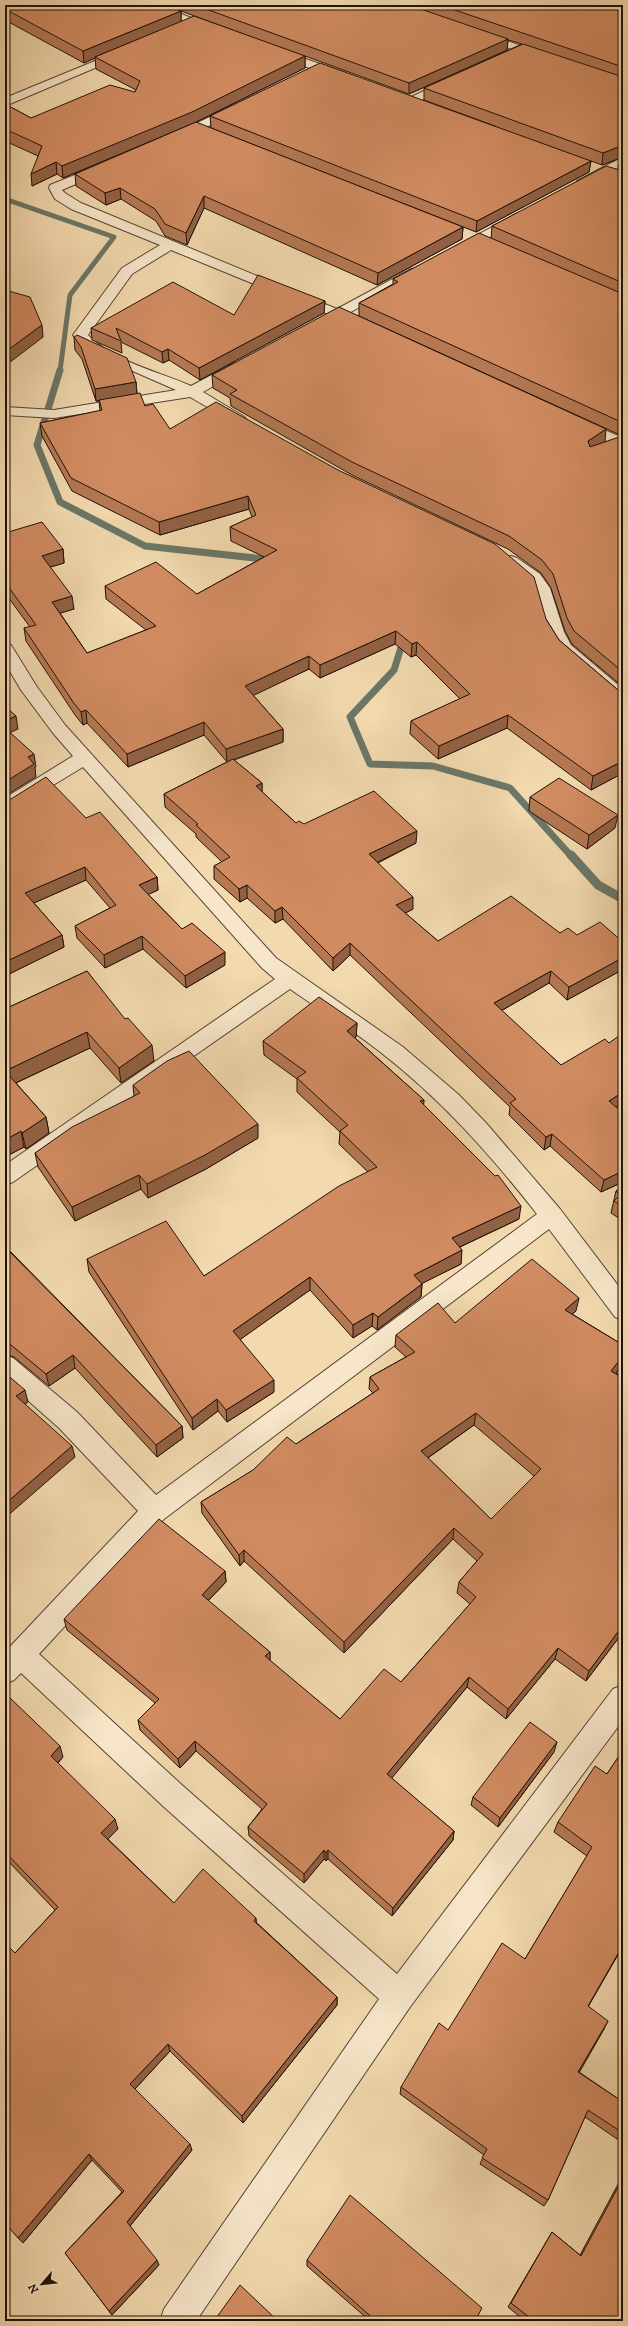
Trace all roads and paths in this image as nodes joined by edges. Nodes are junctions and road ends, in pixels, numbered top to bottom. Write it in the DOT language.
graph roads {
  1 [pos="150,5"];
  2 [pos="194,22"];
  3 [pos="180,28"];
  4 [pos="464,30"];
  5 [pos="223,33"];
  6 [pos="136,47"];
  7 [pos="267,49"];
  8 [pos="523,49"];
  9 [pos="504,58"];
  10 [pos="559,62"];
  11 [pos="318,68"];
  12 [pos="304,75"];
  13 [pos="464,76"];
  14 [pos="354,80"];
  15 [pos="396,95"];
  16 [pos="410,100"];
  17 [pos="5,102"];
  18 [pos="246,103"];
  19 [pos="425,105"];
  20 [pos="196,128"];
  21 [pos="211,134"];
  22 [pos="168,140"];
  23 [pos="623,161"];
  24 [pos="112,164"];
  25 [pos="588,166"];
  26 [pos="602,171"];
  27 [pos="616,177"];
  28 [pos="574,186"];
  29 [pos="526,212"];
  30 [pos="463,233"];
  31 [pos="478,239"];
  32 [pos="170,245"];
  33 [pos="492,245"];
  34 [pos="443,257"];
  35 [pos="429,265"];
  36 [pos="339,313"];
  37 [pos="318,324"];
  38 [pos="374,329"];
  39 [pos="254,358"];
  40 [pos="191,392"];
  41 [pos="7,412"];
  42 [pos="566,418"];
  43 [pos="251,426"];
  44 [pos="623,444"];
  45 [pos="501,553"];
  46 [pos="5,649"];
  47 [pos="623,698"];
  48 [pos="85,757"];
  49 [pos="5,806"];
  50 [pos="288,980"];
  51 [pos="5,1176"];
  52 [pos="552,1215"];
  53 [pos="623,1309"];
  54 [pos="5,1365"];
  55 [pos="155,1511"];
  56 [pos="13,1663"];
  57 [pos="623,1698"];
  58 [pos="399,1996"];
  59 [pos="176,2321"];
  1 -- 2 [label="street"];
  2 -- 3 [label="street"];
  2 -- 5 [label="street"];
  4 -- 8 [label="street"];
  6 -- 17 [label="street"];
  7 -- 11 [label="street"];
  8 -- 9 [label="street"];
  8 -- 10 [label="street"];
  11 -- 12 [label="street"];
  11 -- 14 [label="street"];
  13 -- 16 [label="street"];
  15 -- 16 [label="street"];
  16 -- 19 [label="street"];
  18 -- 20 [label="street"];
  20 -- 21 [label="street"];
  20 -- 22 [label="street"];
  23 -- 26 [label="street"];
  24 -- 32 [label="street"];
  25 -- 26 [label="street"];
  26 -- 27 [label="street"];
  26 -- 28 [label="street"];
  29 -- 31 [label="street"];
  30 -- 31 [label="street"];
  31 -- 33 [label="street"];
  31 -- 34 [label="street"];
  32 -- 36 [label="street"];
  32 -- 40 [label="street"];
  35 -- 36 [label="street"];
  36 -- 37 [label="street"];
  36 -- 38 [label="street"];
  39 -- 40 [label="street"];
  40 -- 41 [label="street"];
  40 -- 43 [label="street"];
  42 -- 44 [label="street"];
  45 -- 47 [label="street"];
  46 -- 48 [label="street"];
  48 -- 49 [label="street"];
  48 -- 50 [label="street"];
  50 -- 51 [label="street"];
  50 -- 52 [label="street"];
  52 -- 53 [label="street"];
  52 -- 55 [label="street"];
  54 -- 55 [label="street"];
  55 -- 56 [label="street"];
  56 -- 58 [label="street"];
  57 -- 58 [label="street"];
  58 -- 59 [label="street"];
}
